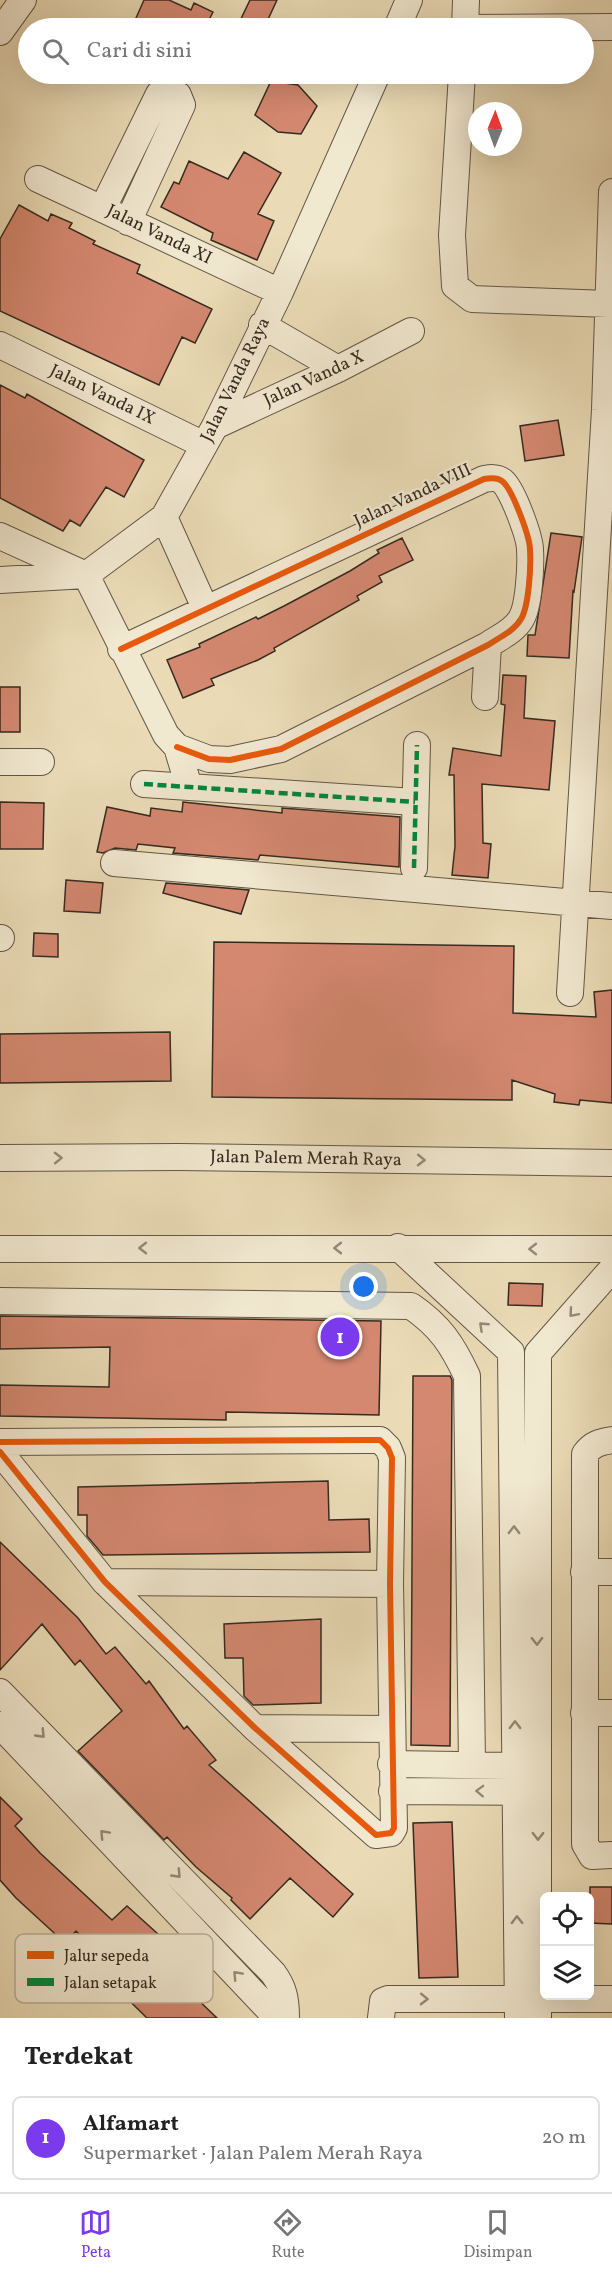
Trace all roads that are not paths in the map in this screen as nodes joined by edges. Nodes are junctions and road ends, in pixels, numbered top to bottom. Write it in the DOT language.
graph roads {
  1 [pos="466,0"];
  2 [pos="15,3"];
  3 [pos="465,18"];
  4 [pos="594,27"];
  5 [pos="612,27"];
  6 [pos="0,32"];
  7 [pos="373,84"];
  8 [pos="461,84"];
  9 [pos="38,179"];
  10 [pos="612,192"];
  11 [pos="103,208"];
  12 [pos="128,222"];
  13 [pos="280,292"];
  14 [pos="608,304"];
  15 [pos="262,325"];
  16 [pos="411,332"];
  17 [pos="0,345"];
  18 [pos="338,369"];
  19 [pos="210,435"];
  20 [pos="164,517"];
  21 [pos="0,536"];
  22 [pos="86,574"];
  23 [pos="0,580"];
  24 [pos="205,608"];
  25 [pos="488,645"];
  26 [pos="121,649"];
  27 [pos="485,697"];
  28 [pos="417,745"];
  29 [pos="177,747"];
  30 [pos="0,762"];
  31 [pos="41,762"];
  32 [pos="144,784"];
  33 [pos="189,787"];
  34 [pos="415,802"];
  35 [pos="114,863"];
  36 [pos="414,868"];
  37 [pos="578,902"];
  38 [pos="612,906"];
  39 [pos="570,993"];
  40 [pos="0,1158"];
  41 [pos="612,1163"];
  42 [pos="398,1247"];
  43 [pos="0,1249"];
  44 [pos="612,1249"];
  45 [pos="612,1269"];
  46 [pos="0,1301"];
  47 [pos="511,1352"];
  48 [pos="538,1353"];
  49 [pos="612,1440"];
  50 [pos="0,1442"];
  51 [pos="0,1452"];
  52 [pos="525,1489"];
  53 [pos="584,1572"];
  54 [pos="612,1572"];
  55 [pos="105,1582"];
  56 [pos="390,1584"];
  57 [pos="0,1692"];
  58 [pos="584,1713"];
  59 [pos="612,1713"];
  60 [pos="7,1726"];
  61 [pos="255,1728"];
  62 [pos="391,1729"];
  63 [pos="391,1764"];
  64 [pos="472,1765"];
  65 [pos="527,1766"];
  66 [pos="392,1791"];
  67 [pos="527,1792"];
  68 [pos="612,1856"];
  69 [pos="200,1934"];
  70 [pos="213,1948"];
  71 [pos="612,1999"];
  72 [pos="528,2009"];
  73 [pos="278,2018"];
  74 [pos="286,2018"];
  75 [pos="381,2018"];
  1 -- 3 [label="street"];
  2 -- 6 [label="street"];
  4 -- 5 [label="street"];
  7 -- 13 [label="street, Jalan Vanda Raya"];
  8 -- 14 [label="street"];
  9 -- 11 [label="street, Jalan Vanda XI"];
  10 -- 14 [label="street"];
  11 -- 12 [label="street, Jalan Vanda XI"];
  11 -- 12 [label="street"];
  12 -- 13 [label="street, Jalan Vanda XI"];
  13 -- 15 [label="street, Jalan Vanda Raya"];
  14 -- 37 [label="street"];
  15 -- 18 [label="street"];
  15 -- 19 [label="street, Jalan Vanda Raya"];
  16 -- 18 [label="street, Jalan Vanda X"];
  17 -- 19 [label="street, Jalan Vanda IX"];
  18 -- 19 [label="street, Jalan Vanda X"];
  19 -- 20 [label="street, Jalan Vanda Raya"];
  20 -- 22 [label="street, Jalan Vanda Raya"];
  20 -- 24 [label="street"];
  21 -- 22 [label="street"];
  22 -- 23 [label="street"];
  22 -- 26 [label="street"];
  24 -- 25 [label="street, Jalan Vanda VIII"];
  24 -- 26 [label="street, Jalan Vanda VIII"];
  25 -- 27 [label="street"];
  25 -- 29 [label="street, Jalan Vanda VIII"];
  26 -- 29 [label="street"];
  28 -- 34 [label="street"];
  29 -- 33 [label="street"];
  30 -- 31 [label="street"];
  32 -- 33 [label="street"];
  33 -- 34 [label="street"];
  34 -- 36 [label="street"];
  35 -- 37 [label="street"];
  37 -- 38 [label="street"];
  37 -- 39 [label="street"];
  40 -- 41 [label="street, Jalan Palem Merah Raya, one-way"];
  42 -- 43 [label="street, one-way"];
  44 -- 42 [label="street, one-way"];
  47 -- 42 [label="street, one-way"];
  45 -- 48 [label="street, one-way"];
  46 -- 64 [label="street"];
  47 -- 48 [label="street"];
  47 -- 52 [label="street"];
  48 -- 52 [label="street"];
  49 -- 53 [label="street"];
  50 -- 56 [label="street"];
  51 -- 55 [label="street"];
  52 -- 65 [label="street"];
  53 -- 54 [label="street"];
  53 -- 58 [label="street"];
  55 -- 56 [label="street"];
  55 -- 61 [label="street"];
  56 -- 62 [label="street"];
  57 -- 60 [label="street"];
  58 -- 59 [label="street"];
  58 -- 68 [label="street"];
  69 -- 60 [label="street, one-way"];
  60 -- 74 [label="street, one-way"];
  61 -- 62 [label="street"];
  61 -- 66 [label="street"];
  62 -- 63 [label="street"];
  63 -- 64 [label="street"];
  63 -- 66 [label="street"];
  64 -- 65 [label="street"];
  65 -- 67 [label="street"];
  67 -- 66 [label="street, one-way"];
  67 -- 72 [label="street"];
  73 -- 70 [label="street, one-way"];
  71 -- 72 [label="street"];
  75 -- 72 [label="street, one-way"];
}
